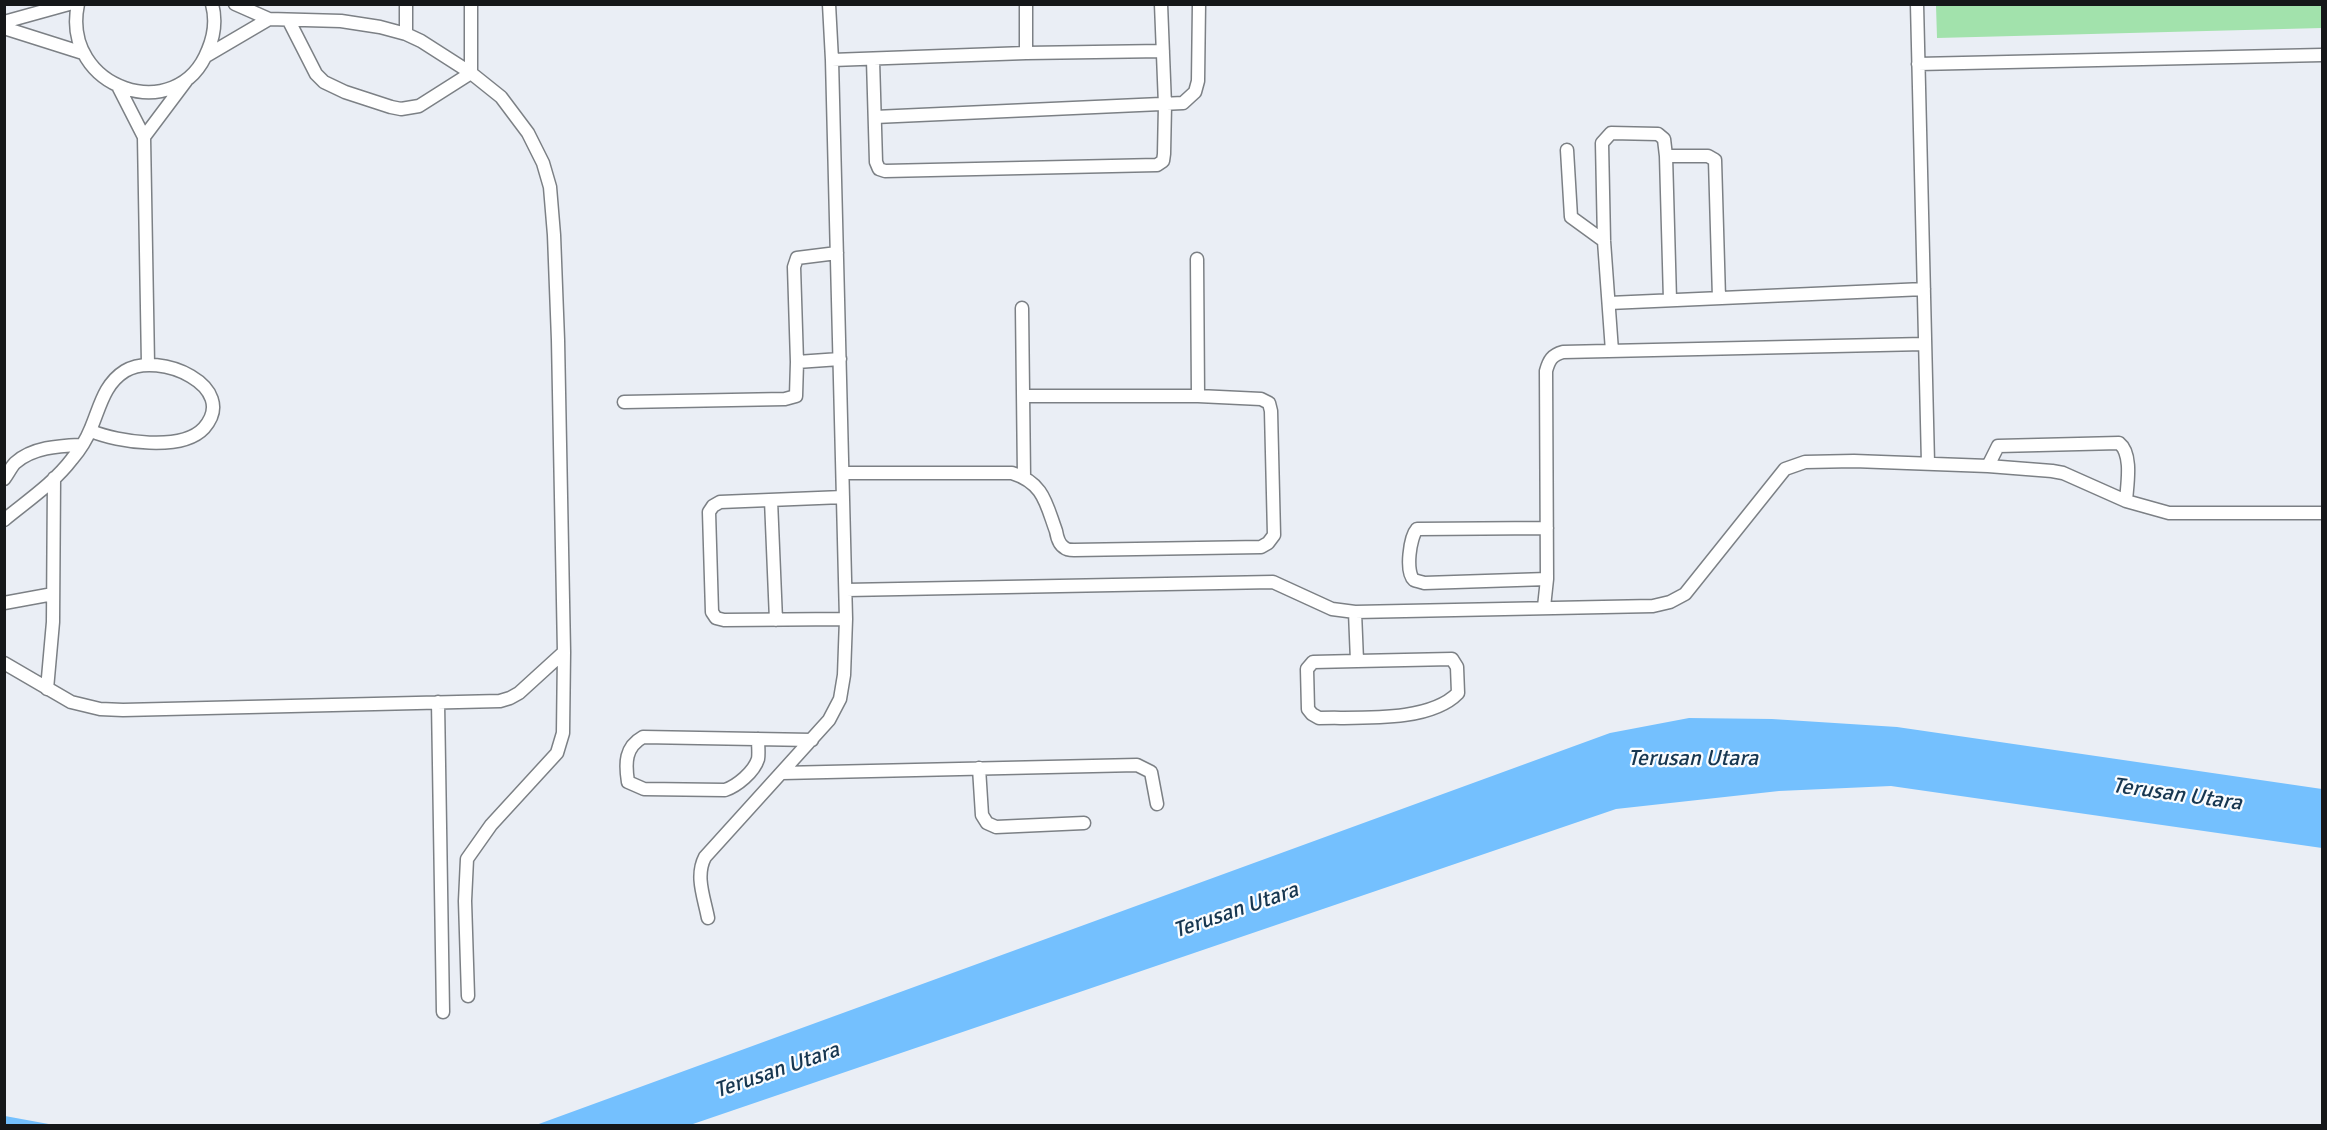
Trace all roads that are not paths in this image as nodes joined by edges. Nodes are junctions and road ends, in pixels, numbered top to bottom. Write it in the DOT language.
graph roads {
  1 [pos="69,4"];
  2 [pos="78,4"];
  3 [pos="212,4"];
  4 [pos="235,4"];
  5 [pos="406,4"];
  6 [pos="471,4"];
  7 [pos="829,4"];
  8 [pos="1026,4"];
  9 [pos="1161,4"];
  10 [pos="1199,4"];
  11 [pos="1917,4"];
  12 [pos="269,19"];
  13 [pos="289,21"];
  14 [pos="4,22"];
  15 [pos="4,28"];
  16 [pos="406,34"];
  17 [pos="1163,51"];
  18 [pos="83,53"];
  19 [pos="1026,53"];
  20 [pos="2322,55"];
  21 [pos="206,56"];
  22 [pos="832,60"];
  23 [pos="873,60"];
  24 [pos="1918,64"];
  25 [pos="471,73"];
  26 [pos="190,76"];
  27 [pos="119,88"];
  28 [pos="1165,105"];
  29 [pos="875,117"];
  30 [pos="144,137"];
  31 [pos="1567,150"];
  32 [pos="1666,156"];
  33 [pos="1604,241"];
  34 [pos="837,253"];
  35 [pos="1197,259"];
  36 [pos="1924,289"];
  37 [pos="1719,298"];
  38 [pos="1670,300"];
  39 [pos="1609,303"];
  40 [pos="1022,308"];
  41 [pos="1924,345"];
  42 [pos="1612,351"];
  43 [pos="840,359"];
  44 [pos="797,362"];
  45 [pos="148,364"];
  46 [pos="1024,396"];
  47 [pos="1198,396"];
  48 [pos="624,402"];
  49 [pos="90,431"];
  50 [pos="81,445"];
  51 [pos="1928,463"];
  52 [pos="1988,466"];
  53 [pos="843,473"];
  54 [pos="1024,477"];
  55 [pos="54,478"];
  56 [pos="4,479"];
  57 [pos="843,497"];
  58 [pos="771,501"];
  59 [pos="2126,501"];
  60 [pos="2322,513"];
  61 [pos="4,520"];
  62 [pos="1547,528"];
  63 [pos="1548,579"];
  64 [pos="846,590"];
  65 [pos="53,594"];
  66 [pos="4,603"];
  67 [pos="1544,607"];
  68 [pos="1354,612"];
  69 [pos="846,619"];
  70 [pos="776,620"];
  71 [pos="564,652"];
  72 [pos="1357,661"];
  73 [pos="4,663"];
  74 [pos="47,689"];
  75 [pos="438,702"];
  76 [pos="758,739"];
  77 [pos="812,740"];
  78 [pos="979,768"];
  79 [pos="782,773"];
  80 [pos="1157,804"];
  81 [pos="1084,823"];
  82 [pos="708,918"];
  83 [pos="468,996"];
  84 [pos="443,1012"];
  1 -- 14 [label="lane"];
  2 -- 18 [label="lane"];
  3 -- 21 [label="lane"];
  4 -- 12 [label="lane"];
  5 -- 16 [label="lane"];
  6 -- 25 [label="lane"];
  7 -- 22 [label="lane"];
  8 -- 19 [label="lane"];
  9 -- 17 [label="lane"];
  10 -- 28 [label="lane"];
  11 -- 24 [label="lane"];
  12 -- 13 [label="lane"];
  12 -- 21 [label="lane"];
  13 -- 16 [label="lane"];
  13 -- 25 [label="lane"];
  15 -- 18 [label="lane"];
  16 -- 25 [label="lane"];
  17 -- 19 [label="lane"];
  17 -- 28 [label="lane"];
  18 -- 27 [label="lane"];
  19 -- 23 [label="lane"];
  20 -- 24 [label="lane"];
  21 -- 26 [label="lane"];
  22 -- 23 [label="lane"];
  22 -- 34 [label="lane"];
  23 -- 29 [label="lane"];
  24 -- 36 [label="lane"];
  25 -- 71 [label="lane"];
  26 -- 27 [label="lane"];
  26 -- 30 [label="lane"];
  27 -- 30 [label="lane"];
  28 -- 29 [label="lane"];
  28 -- 29 [label="lane"];
  30 -- 45 [label="lane"];
  31 -- 33 [label="lane"];
  32 -- 33 [label="lane"];
  32 -- 37 [label="lane"];
  32 -- 38 [label="lane"];
  33 -- 39 [label="lane"];
  34 -- 43 [label="lane"];
  34 -- 44 [label="lane"];
  35 -- 47 [label="lane"];
  36 -- 37 [label="lane"];
  36 -- 41 [label="lane"];
  37 -- 38 [label="lane"];
  38 -- 39 [label="lane"];
  39 -- 42 [label="lane"];
  40 -- 46 [label="lane"];
  41 -- 42 [label="lane"];
  41 -- 51 [label="lane"];
  42 -- 62 [label="lane"];
  43 -- 44 [label="lane"];
  43 -- 53 [label="lane"];
  44 -- 48 [label="lane"];
  45 -- 49 [label="lane"];
  45 -- 49 [label="lane"];
  46 -- 47 [label="lane"];
  46 -- 54 [label="lane"];
  47 -- 54 [label="lane"];
  49 -- 50 [label="lane"];
  50 -- 55 [label="lane"];
  50 -- 56 [label="lane"];
  51 -- 52 [label="lane"];
  51 -- 67 [label="lane"];
  52 -- 59 [label="lane"];
  52 -- 59 [label="lane"];
  53 -- 54 [label="lane"];
  53 -- 57 [label="lane"];
  55 -- 61 [label="lane"];
  55 -- 65 [label="lane"];
  57 -- 58 [label="lane"];
  57 -- 64 [label="lane"];
  58 -- 70 [label="lane"];
  58 -- 70 [label="lane"];
  59 -- 60 [label="lane"];
  62 -- 63 [label="lane"];
  62 -- 63 [label="lane"];
  63 -- 67 [label="lane"];
  64 -- 68 [label="lane"];
  64 -- 69 [label="lane"];
  65 -- 66 [label="lane"];
  65 -- 74 [label="lane"];
  67 -- 68 [label="lane"];
  68 -- 72 [label="lane"];
  69 -- 70 [label="lane"];
  69 -- 77 [label="lane"];
  71 -- 75 [label="lane"];
  71 -- 83 [label="lane"];
  72 -- 72 [label="lane"];
  73 -- 74 [label="lane"];
  74 -- 75 [label="lane"];
  75 -- 84 [label="lane"];
  76 -- 76 [label="lane"];
  76 -- 77 [label="lane"];
  77 -- 79 [label="lane"];
  78 -- 79 [label="lane"];
  78 -- 80 [label="lane"];
  78 -- 81 [label="lane"];
  79 -- 82 [label="lane"];
}
